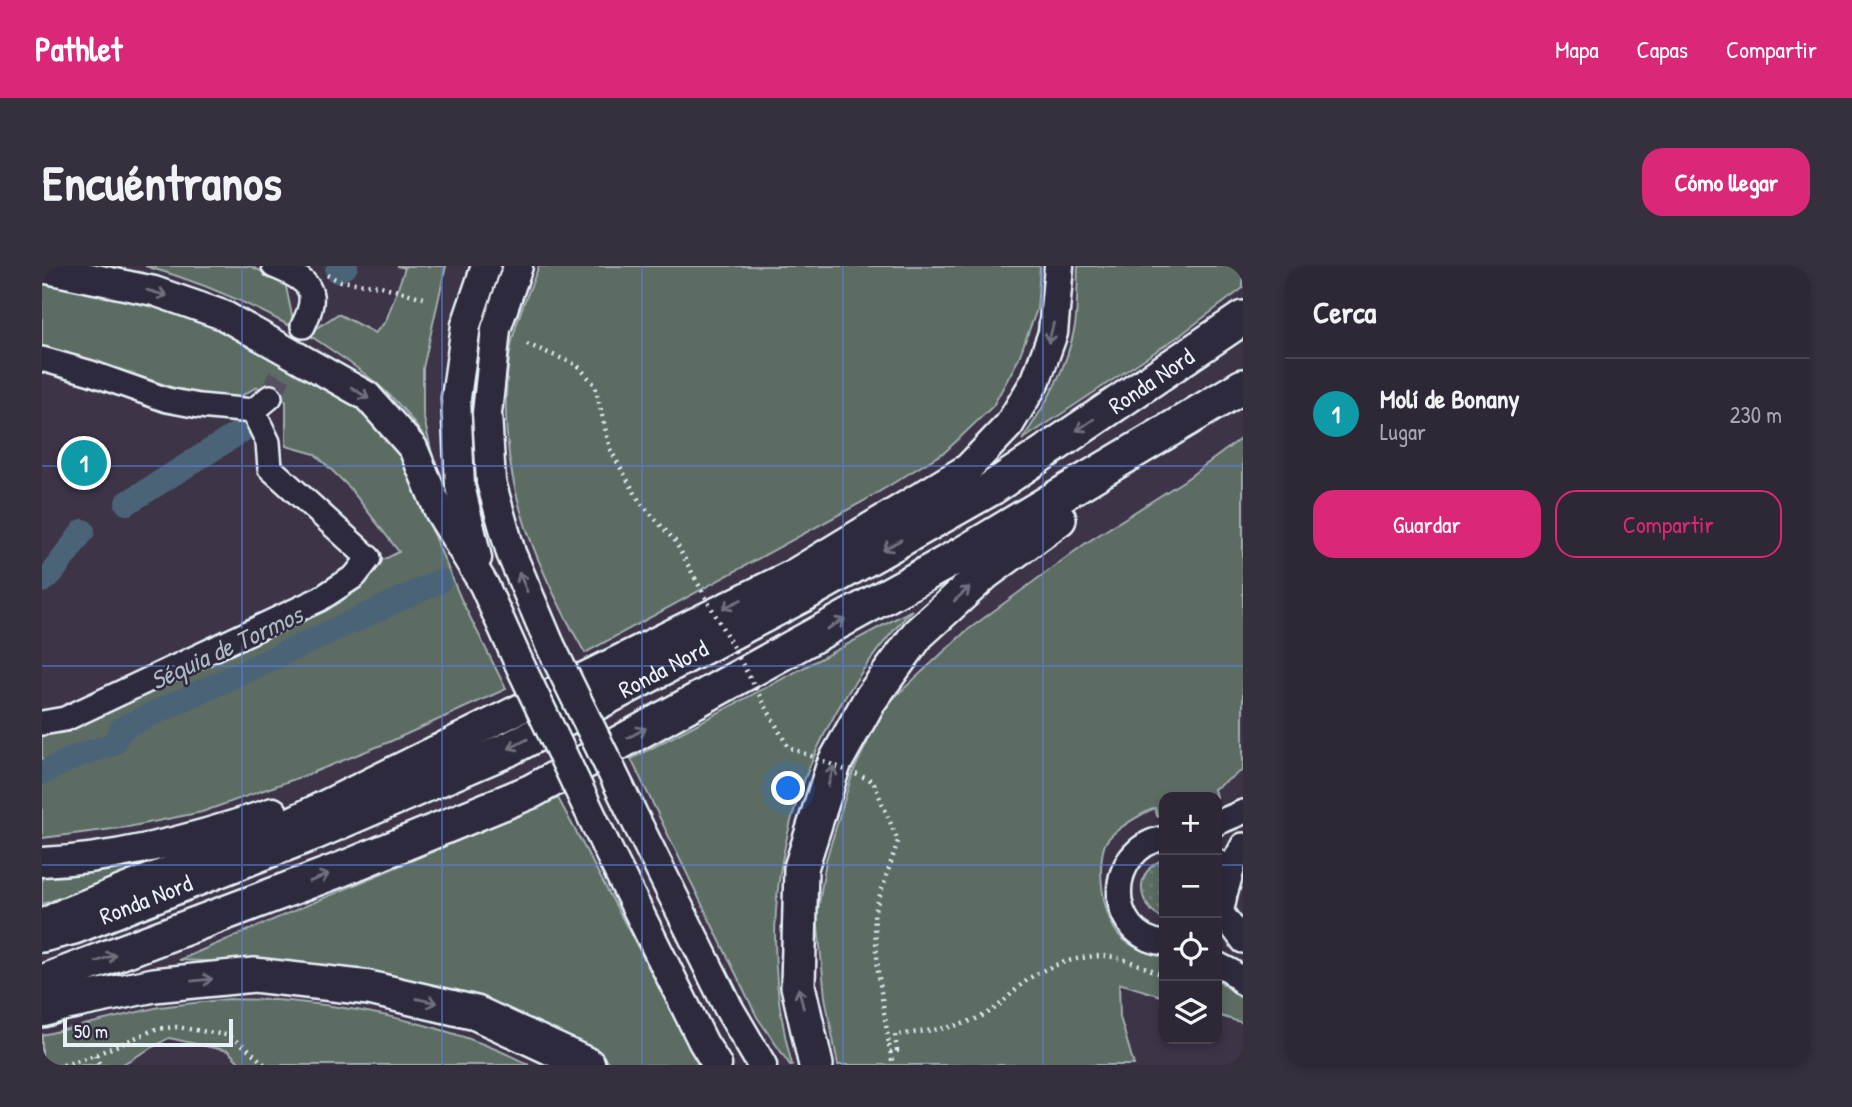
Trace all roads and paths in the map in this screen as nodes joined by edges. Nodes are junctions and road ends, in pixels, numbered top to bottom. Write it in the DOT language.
graph roads {
  1 [pos="274,266"];
  2 [pos="486,266"];
  3 [pos="518,266"];
  4 [pos="1059,266"];
  5 [pos="42,268"];
  6 [pos="318,271"];
  7 [pos="424,298"];
  8 [pos="1243,318"];
  9 [pos="303,326"];
  10 [pos="527,344"];
  11 [pos="42,359"];
  12 [pos="1241,387"];
  13 [pos="484,585"];
  14 [pos="42,723"];
  15 [pos="407,763"];
  16 [pos="1243,812"];
  17 [pos="1222,821"];
  18 [pos="1159,839"];
  19 [pos="1243,845"];
  20 [pos="42,862"];
  21 [pos="1222,873"];
  22 [pos="1222,899"];
  23 [pos="1222,906"];
  24 [pos="1222,910"];
  25 [pos="42,924"];
  26 [pos="42,935"];
  27 [pos="1159,941"];
  28 [pos="1243,942"];
  29 [pos="1222,966"];
  30 [pos="1159,973"];
  31 [pos="42,982"];
  32 [pos="1243,983"];
  33 [pos="42,1010"];
  34 [pos="890,1052"];
  35 [pos="95,1055"];
  36 [pos="63,1065"];
  37 [pos="100,1065"];
  38 [pos="265,1065"];
  39 [pos="588,1065"];
  40 [pos="717,1065"];
  41 [pos="762,1065"];
  42 [pos="817,1065"];
  43 [pos="893,1065"];
  1 -- 9 [label="street"];
  2 -- 13 [label="main road"];
  41 -- 3 [label="main road, one-way, bridge"];
  4 -- 15 [label="main road, one-way"];
  5 -- 13 [label="main road, one-way"];
  6 -- 7 [label="path"];
  8 -- 26 [label="highway, Ronda Nord, one-way"];
  10 -- 34 [label="path, bridge"];
  11 -- 14 [label="street"];
  31 -- 12 [label="highway, Ronda Nord, one-way"];
  42 -- 12 [label="highway, one-way"];
  13 -- 40 [label="main road, bridge"];
  15 -- 20 [label="main road"];
  15 -- 25 [label="main road"];
  16 -- 17 [label="street"];
  18 -- 27 [label="street"];
  19 -- 23 [label="street"];
  21 -- 22 [label="street"];
  24 -- 28 [label="street"];
  29 -- 32 [label="street"];
  30 -- 34 [label="path"];
  33 -- 39 [label="highway, one-way"];
  34 -- 43 [label="path"];
  35 -- 36 [label="path"];
  35 -- 37 [label="path"];
  35 -- 38 [label="path"];
}
